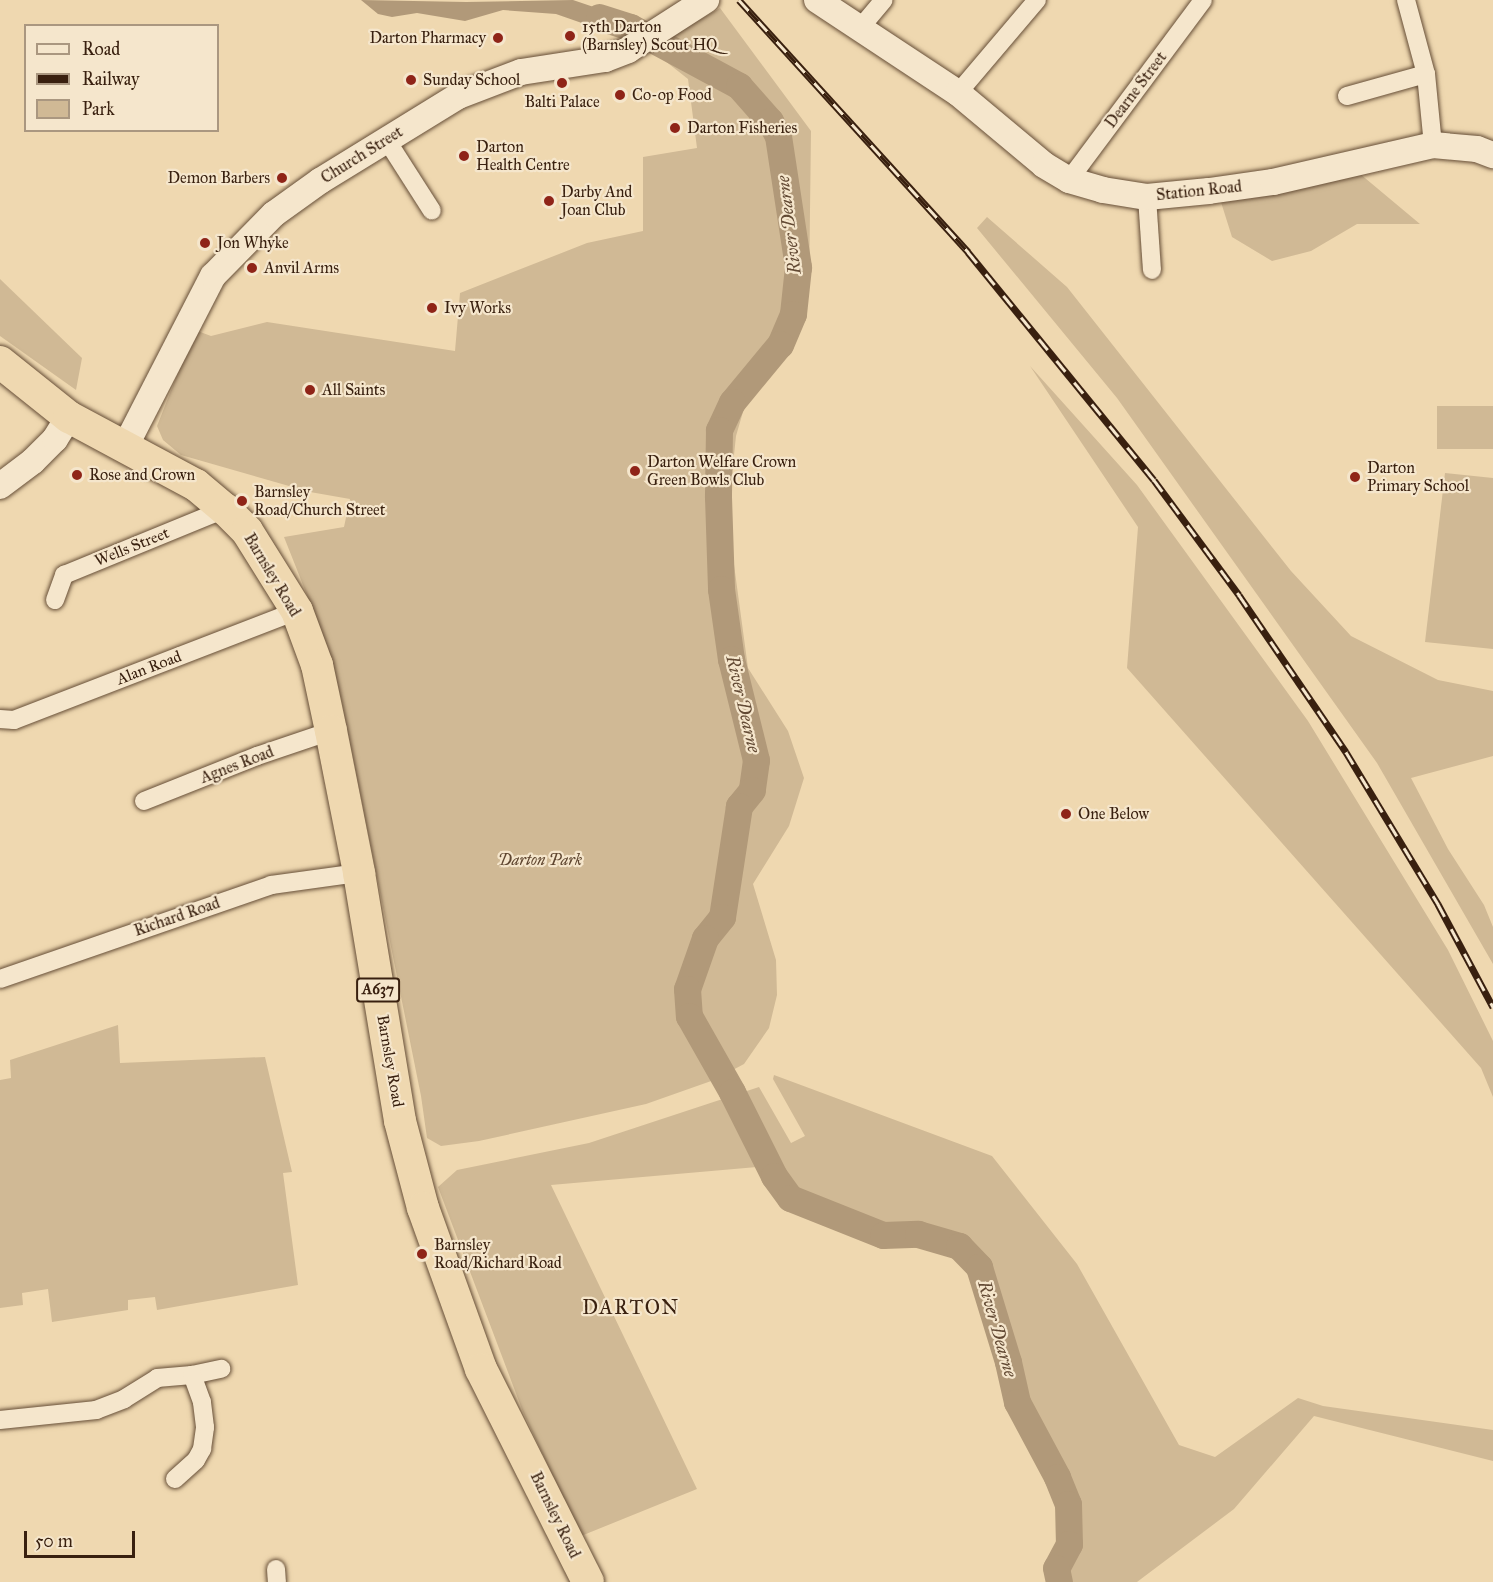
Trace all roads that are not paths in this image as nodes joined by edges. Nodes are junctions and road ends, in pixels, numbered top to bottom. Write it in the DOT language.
graph roads {
  1 [pos="817,0"];
  2 [pos="884,0"];
  3 [pos="1037,0"];
  4 [pos="1203,0"];
  5 [pos="1406,0"];
  6 [pos="693,3"];
  7 [pos="861,27"];
  8 [pos="1426,74"];
  9 [pos="958,93"];
  10 [pos="1347,96"];
  11 [pos="386,139"];
  12 [pos="1433,145"];
  13 [pos="1493,155"];
  14 [pos="1069,180"];
  15 [pos="1147,197"];
  16 [pos="432,211"];
  17 [pos="1152,270"];
  18 [pos="0,362"];
  19 [pos="69,417"];
  20 [pos="126,445"];
  21 [pos="0,486"];
  22 [pos="225,509"];
  23 [pos="55,600"];
  24 [pos="297,611"];
  25 [pos="0,719"];
  26 [pos="332,731"];
  27 [pos="144,801"];
  28 [pos="359,873"];
  29 [pos="0,979"];
  30 [pos="221,1368"];
  31 [pos="192,1376"];
  32 [pos="0,1420"];
  33 [pos="175,1479"];
  34 [pos="588,1582"];
  1 -- 7 [label="main road, Station Road"];
  2 -- 7 [label="street"];
  3 -- 9 [label="street"];
  4 -- 14 [label="street, Dearne Street"];
  5 -- 8 [label="street"];
  6 -- 11 [label="main road, Church Street"];
  7 -- 9 [label="main road, Station Road"];
  8 -- 10 [label="street"];
  8 -- 12 [label="street"];
  9 -- 14 [label="main road, Station Road"];
  11 -- 16 [label="street"];
  11 -- 20 [label="main road, Church Street"];
  12 -- 13 [label="main road, Station Road"];
  12 -- 15 [label="main road, Station Road"];
  14 -- 15 [label="main road, Station Road"];
  15 -- 17 [label="street"];
  18 -- 19 [label="highway, A637"];
  19 -- 20 [label="highway, A637"];
  19 -- 21 [label="main road"];
  20 -- 22 [label="highway, Barnsley Road / A637"];
  22 -- 23 [label="street, Wells Street"];
  22 -- 24 [label="highway, Barnsley Road / A637"];
  24 -- 25 [label="street, Alan Road"];
  24 -- 26 [label="highway, Barnsley Road / A637"];
  26 -- 27 [label="street, Agnes Road"];
  26 -- 28 [label="highway, Barnsley Road / A637"];
  28 -- 29 [label="street, Richard Road"];
  28 -- 34 [label="highway, Barnsley Road / A637"];
  30 -- 31 [label="street"];
  31 -- 32 [label="street"];
  31 -- 33 [label="street"];
}
